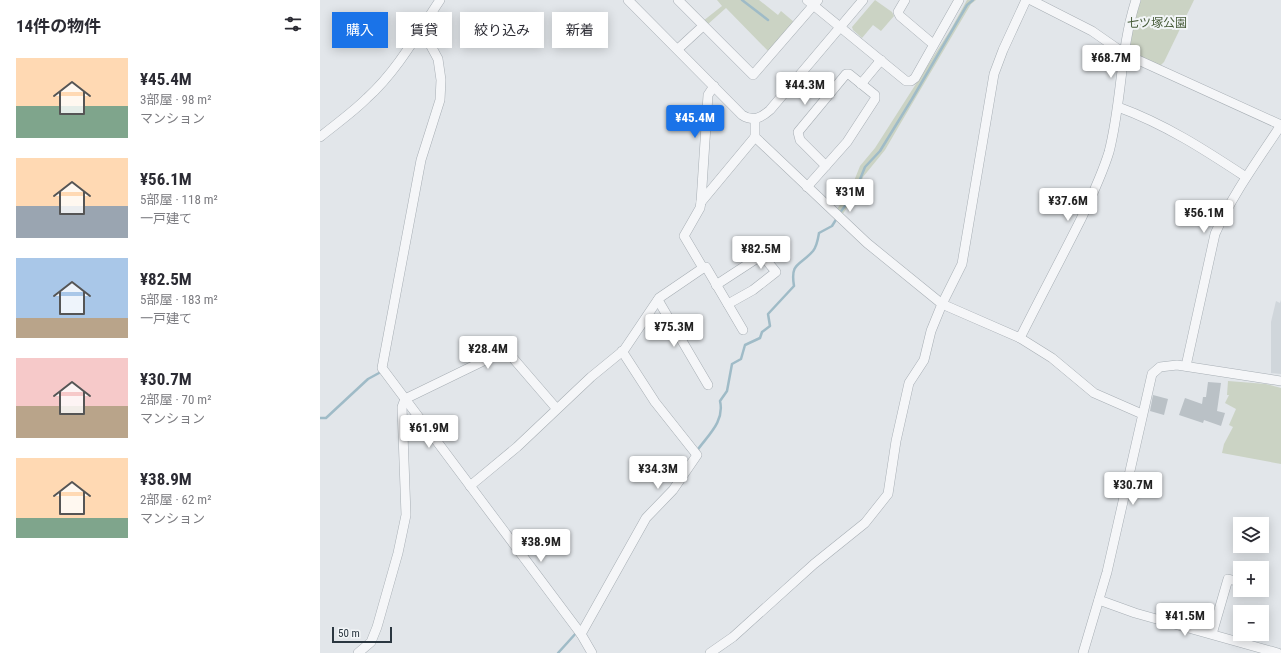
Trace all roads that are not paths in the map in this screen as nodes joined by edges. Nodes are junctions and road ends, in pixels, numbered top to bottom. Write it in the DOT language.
graph roads {
  1 [pos="440,0"];
  2 [pos="628,0"];
  3 [pos="678,0"];
  4 [pos="862,0"];
  5 [pos="906,0"];
  6 [pos="959,0"];
  7 [pos="1026,0"];
  8 [pos="1031,0"];
  9 [pos="1135,1"];
  10 [pos="813,2"];
  11 [pos="432,12"];
  12 [pos="703,26"];
  13 [pos="841,27"];
  14 [pos="933,44"];
  15 [pos="407,48"];
  16 [pos="432,48"];
  17 [pos="678,49"];
  18 [pos="1125,54"];
  19 [pos="881,60"];
  20 [pos="862,84"];
  21 [pos="714,86"];
  22 [pos="1118,107"];
  23 [pos="755,119"];
  24 [pos="1281,125"];
  25 [pos="320,137"];
  26 [pos="755,137"];
  27 [pos="826,166"];
  28 [pos="1246,177"];
  29 [pos="807,187"];
  30 [pos="701,202"];
  31 [pos="703,268"];
  32 [pos="716,285"];
  33 [pos="658,300"];
  34 [pos="728,304"];
  35 [pos="942,304"];
  36 [pos="743,330"];
  37 [pos="1020,338"];
  38 [pos="622,352"];
  39 [pos="1186,366"];
  40 [pos="1281,381"];
  41 [pos="708,385"];
  42 [pos="405,399"];
  43 [pos="556,408"];
  44 [pos="1142,414"];
  45 [pos="470,486"];
  46 [pos="1233,580"];
  47 [pos="1099,600"];
  48 [pos="581,634"];
  49 [pos="1212,634"];
  50 [pos="358,653"];
  51 [pos="592,653"];
  52 [pos="710,653"];
  53 [pos="1083,653"];
  54 [pos="1278,653"];
  1 -- 11 [label="street"];
  2 -- 17 [label="street"];
  3 -- 12 [label="street"];
  4 -- 13 [label="street"];
  5 -- 14 [label="street"];
  6 -- 14 [label="street"];
  7 -- 35 [label="street"];
  8 -- 18 [label="street"];
  9 -- 18 [label="street"];
  10 -- 12 [label="street"];
  10 -- 13 [label="street"];
  12 -- 17 [label="street"];
  13 -- 19 [label="street"];
  13 -- 23 [label="street"];
  14 -- 19 [label="street"];
  15 -- 25 [label="street"];
  16 -- 42 [label="street"];
  17 -- 21 [label="street"];
  18 -- 22 [label="street"];
  18 -- 24 [label="street"];
  19 -- 20 [label="street"];
  20 -- 27 [label="street"];
  20 -- 27 [label="street"];
  21 -- 23 [label="street"];
  21 -- 30 [label="street"];
  22 -- 28 [label="street"];
  22 -- 37 [label="street"];
  23 -- 26 [label="street"];
  24 -- 28 [label="street"];
  26 -- 29 [label="street"];
  26 -- 30 [label="street"];
  27 -- 29 [label="street"];
  28 -- 39 [label="street"];
  29 -- 35 [label="street"];
  30 -- 31 [label="street"];
  31 -- 32 [label="street"];
  31 -- 33 [label="street"];
  32 -- 34 [label="street"];
  32 -- 34 [label="street"];
  33 -- 38 [label="street"];
  33 -- 41 [label="street"];
  34 -- 36 [label="street"];
  35 -- 37 [label="street"];
  35 -- 52 [label="street"];
  37 -- 44 [label="street"];
  38 -- 43 [label="street"];
  38 -- 48 [label="street"];
  39 -- 40 [label="street"];
  39 -- 44 [label="street"];
  42 -- 43 [label="street"];
  42 -- 45 [label="street"];
  42 -- 50 [label="street"];
  43 -- 45 [label="street"];
  44 -- 47 [label="street"];
  45 -- 48 [label="street"];
  46 -- 49 [label="street"];
  47 -- 49 [label="street"];
  47 -- 53 [label="street"];
  48 -- 51 [label="street"];
  49 -- 54 [label="street"];
}
